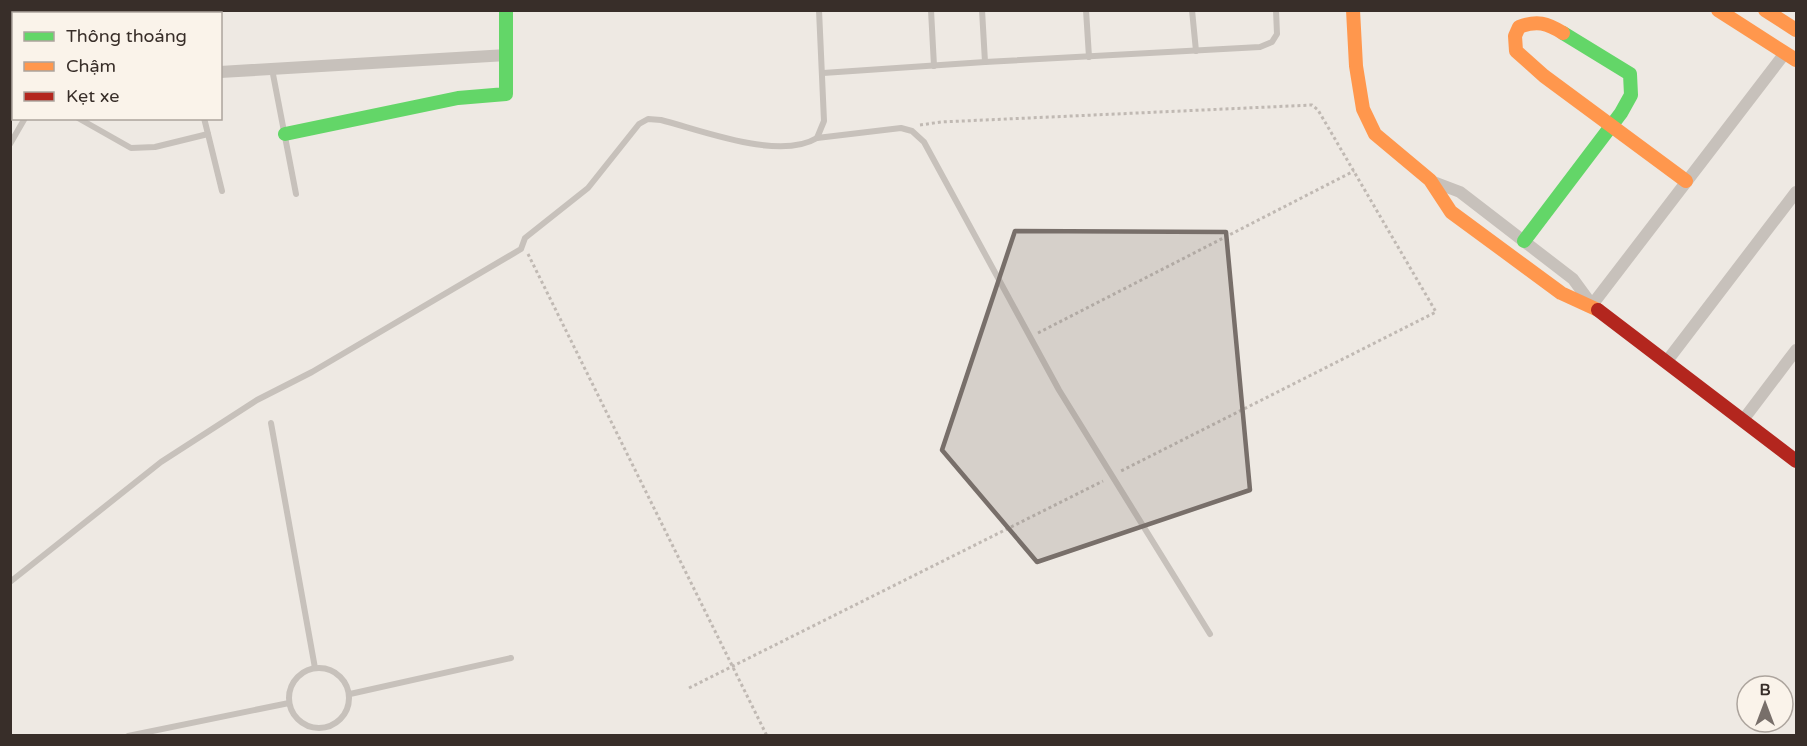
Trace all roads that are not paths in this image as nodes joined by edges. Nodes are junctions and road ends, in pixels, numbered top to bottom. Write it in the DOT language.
graph roads {
  1 [pos="506,10"];
  2 [pos="819,10"];
  3 [pos="931,10"];
  4 [pos="982,10"];
  5 [pos="1086,10"];
  6 [pos="1192,10"];
  7 [pos="1276,10"];
  8 [pos="1353,10"];
  9 [pos="1718,10"];
  10 [pos="1765,10"];
  11 [pos="1797,30"];
  12 [pos="1196,51"];
  13 [pos="507,55"];
  14 [pos="1791,56"];
  15 [pos="1089,57"];
  16 [pos="985,62"];
  17 [pos="934,66"];
  18 [pos="272,69"];
  19 [pos="222,72"];
  20 [pos="823,73"];
  21 [pos="24,120"];
  22 [pos="82,120"];
  23 [pos="204,120"];
  24 [pos="1612,125"];
  25 [pos="208,134"];
  26 [pos="285,134"];
  27 [pos="817,138"];
  28 [pos="10,144"];
  29 [pos="1430,180"];
  30 [pos="1686,181"];
  31 [pos="222,190"];
  32 [pos="1797,192"];
  33 [pos="296,194"];
  34 [pos="1524,241"];
  35 [pos="1592,305"];
  36 [pos="1797,350"];
  37 [pos="1667,362"];
  38 [pos="1743,420"];
  39 [pos="271,423"];
  40 [pos="1797,461"];
  41 [pos="10,582"];
  42 [pos="1210,634"];
  43 [pos="512,658"];
  44 [pos="315,668"];
  45 [pos="350,694"];
  46 [pos="289,703"];
  47 [pos="329,727"];
  48 [pos="128,735"];
  49 [pos="330,735"];
  1 -- 13 [label="street"];
  2 -- 20 [label="lane"];
  3 -- 17 [label="lane"];
  4 -- 16 [label="lane"];
  5 -- 15 [label="lane"];
  6 -- 12 [label="lane"];
  7 -- 12 [label="lane"];
  8 -- 29 [label="street"];
  9 -- 14 [label="street"];
  10 -- 11 [label="street"];
  12 -- 15 [label="lane"];
  13 -- 18 [label="street"];
  13 -- 26 [label="street"];
  14 -- 30 [label="street"];
  15 -- 16 [label="lane"];
  16 -- 17 [label="lane"];
  17 -- 20 [label="lane"];
  18 -- 19 [label="street"];
  18 -- 26 [label="lane"];
  20 -- 27 [label="lane"];
  21 -- 28 [label="lane"];
  22 -- 25 [label="lane"];
  23 -- 25 [label="lane"];
  24 -- 24 [label="street"];
  24 -- 30 [label="street"];
  24 -- 34 [label="street"];
  25 -- 31 [label="lane"];
  26 -- 33 [label="lane"];
  27 -- 41 [label="lane"];
  27 -- 42 [label="lane"];
  29 -- 34 [label="street"];
  29 -- 35 [label="street"];
  30 -- 35 [label="street"];
  32 -- 37 [label="street"];
  34 -- 35 [label="street"];
  35 -- 37 [label="street"];
  36 -- 38 [label="street"];
  37 -- 38 [label="street"];
  38 -- 40 [label="street"];
  39 -- 44 [label="lane"];
  43 -- 45 [label="lane"];
  44 -- 45 [label="lane"];
  44 -- 46 [label="lane"];
  45 -- 47 [label="lane"];
  46 -- 47 [label="lane"];
  46 -- 48 [label="lane"];
  47 -- 49 [label="lane"];
}
